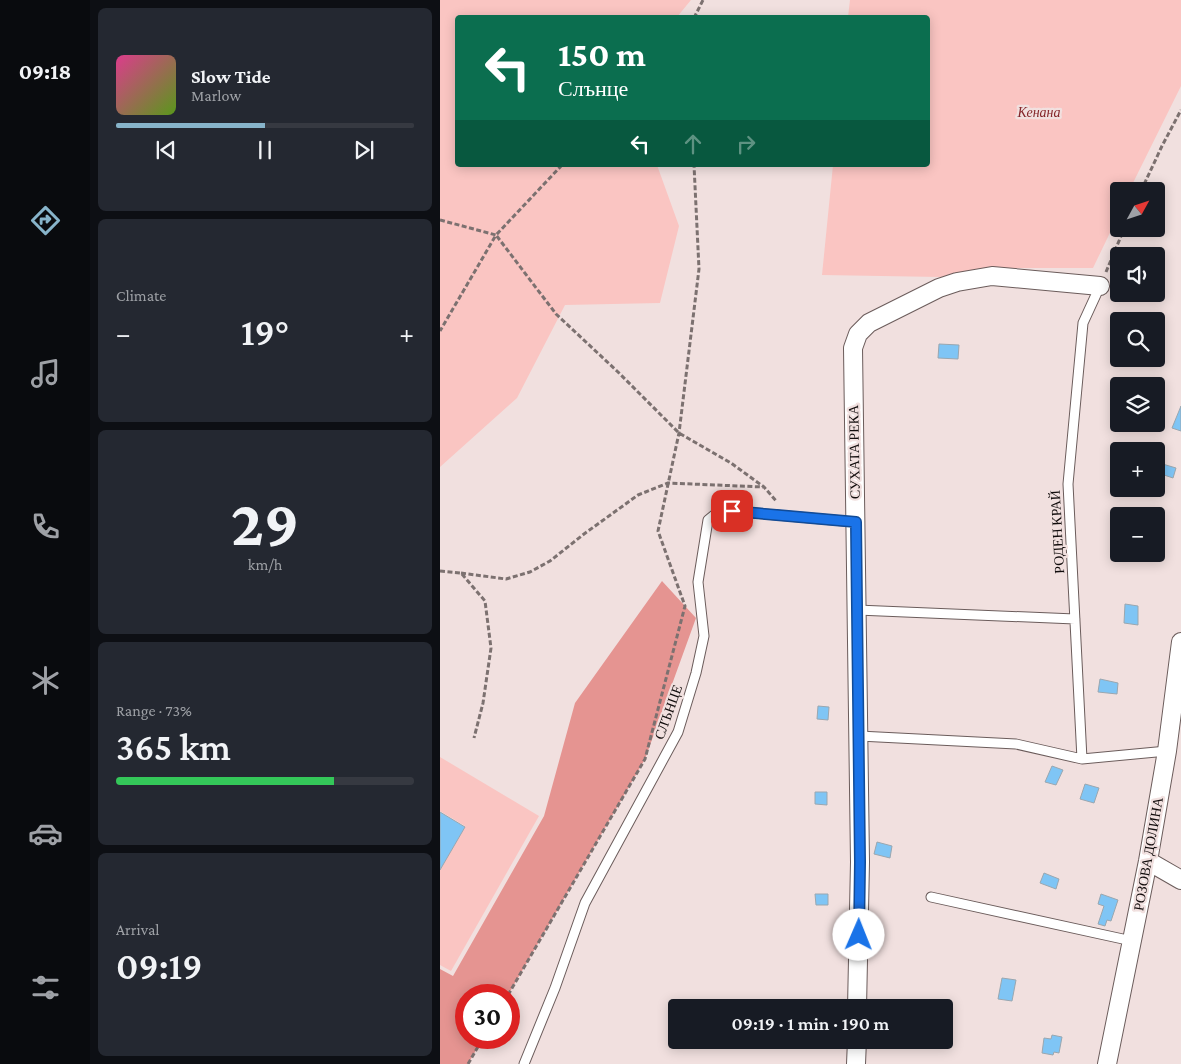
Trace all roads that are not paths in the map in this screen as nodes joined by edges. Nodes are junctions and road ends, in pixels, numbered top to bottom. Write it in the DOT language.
graph roads {
  1 [pos="1100,286"];
  2 [pos="856,522"];
  3 [pos="857,610"];
  4 [pos="1075,619"];
  5 [pos="1181,642"];
  6 [pos="858,736"];
  7 [pos="1167,751"];
  8 [pos="1082,759"];
  9 [pos="1148,861"];
  10 [pos="1181,880"];
  11 [pos="932,897"];
  12 [pos="1132,941"];
  13 [pos="857,999"];
  14 [pos="857,1049"];
  15 [pos="524,1064"];
  16 [pos="856,1064"];
  17 [pos="1107,1064"];
  1 -- 2 [label="street, СУХАТА РЕКА"];
  1 -- 4 [label="lane, РОДЕН КРАЙ"];
  2 -- 3 [label="street, СУХАТА РЕКА"];
  2 -- 15 [label="lane, СЛЪНЦЕ"];
  3 -- 4 [label="lane"];
  3 -- 6 [label="street, СУХАТА РЕКА"];
  4 -- 8 [label="lane, РОДЕН КРАЙ"];
  5 -- 7 [label="street, РОЗОВА ДОЛИНА"];
  6 -- 8 [label="lane"];
  6 -- 13 [label="street, СУХАТА РЕКА"];
  7 -- 8 [label="lane"];
  7 -- 9 [label="street, РОЗОВА ДОЛИНА"];
  9 -- 10 [label="street"];
  9 -- 12 [label="street, РОЗОВА ДОЛИНА"];
  11 -- 12 [label="lane"];
  12 -- 17 [label="street, РОЗОВА ДОЛИНА"];
  14 -- 16 [label="street"];
}
